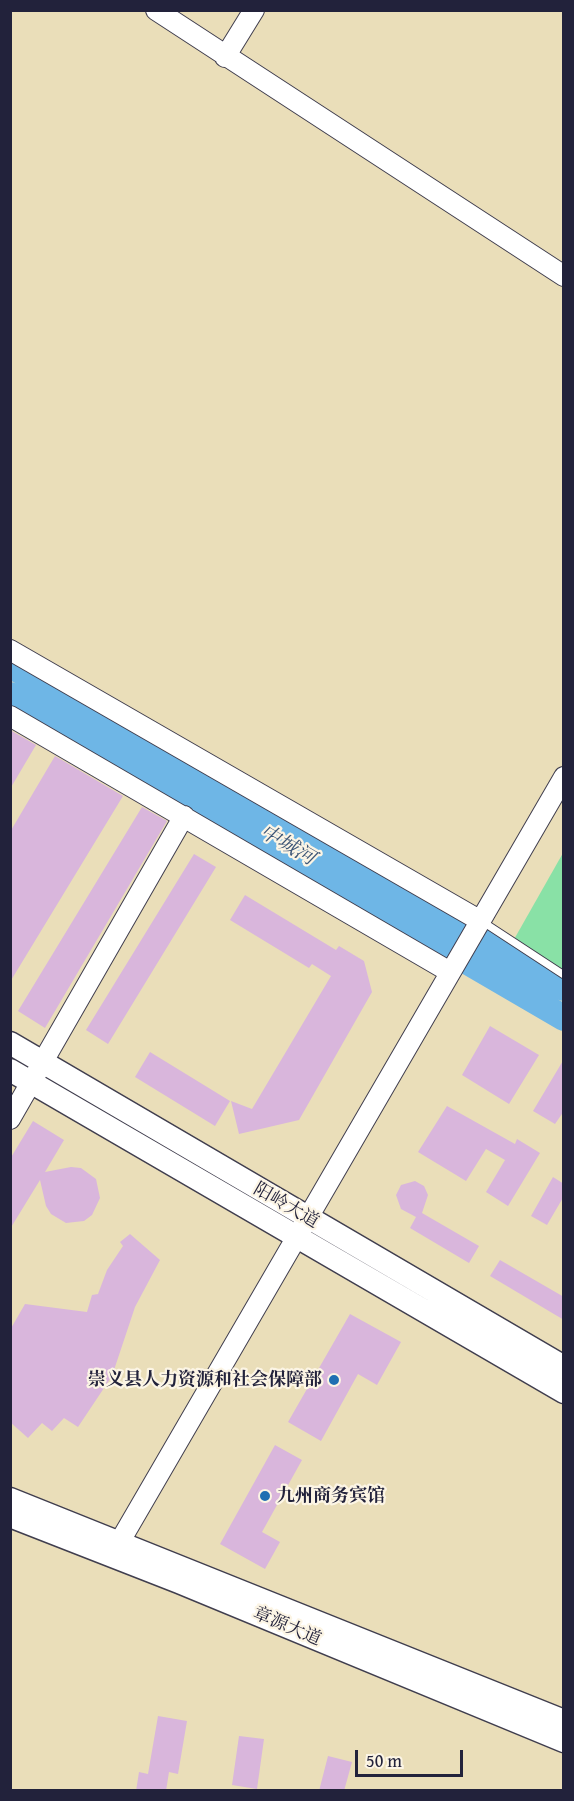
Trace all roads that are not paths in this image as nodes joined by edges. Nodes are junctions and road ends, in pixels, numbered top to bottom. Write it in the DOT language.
graph roads {
  1 [pos="156,10"];
  2 [pos="254,10"];
  3 [pos="225,57"];
  4 [pos="564,276"];
  5 [pos="10,650"];
  6 [pos="10,716"];
  7 [pos="564,777"];
  8 [pos="184,816"];
  9 [pos="476,925"];
  10 [pos="453,967"];
  11 [pos="564,975"];
  12 [pos="10,1043"];
  13 [pos="44,1062"];
  14 [pos="10,1070"];
  15 [pos="32,1083"];
  16 [pos="10,1119"];
  17 [pos="303,1228"];
  18 [pos="564,1367"];
  19 [pos="564,1392"];
  20 [pos="10,1499"];
  21 [pos="10,1516"];
  22 [pos="116,1548"];
  23 [pos="564,1721"];
  24 [pos="564,1741"];
  1 -- 3 [label="street"];
  2 -- 3 [label="street"];
  3 -- 4 [label="street"];
  5 -- 9 [label="street"];
  6 -- 8 [label="street"];
  7 -- 9 [label="street"];
  8 -- 10 [label="street"];
  8 -- 13 [label="street"];
  9 -- 10 [label="street"];
  9 -- 11 [label="lane"];
  10 -- 17 [label="street"];
  12 -- 13 [label="main road, 阳岭大道"];
  13 -- 15 [label="street"];
  13 -- 17 [label="main road, 阳岭大道"];
  14 -- 15 [label="main road, 阳岭大道"];
  15 -- 16 [label="street"];
  15 -- 17 [label="main road, 阳岭大道"];
  17 -- 18 [label="main road, 阳岭大道"];
  17 -- 19 [label="main road, 阳岭大道"];
  17 -- 22 [label="street"];
  20 -- 22 [label="main road, 章源大道"];
  21 -- 22 [label="main road, 章源大道"];
  22 -- 23 [label="main road, 章源大道"];
  22 -- 24 [label="main road, 章源大道"];
}
